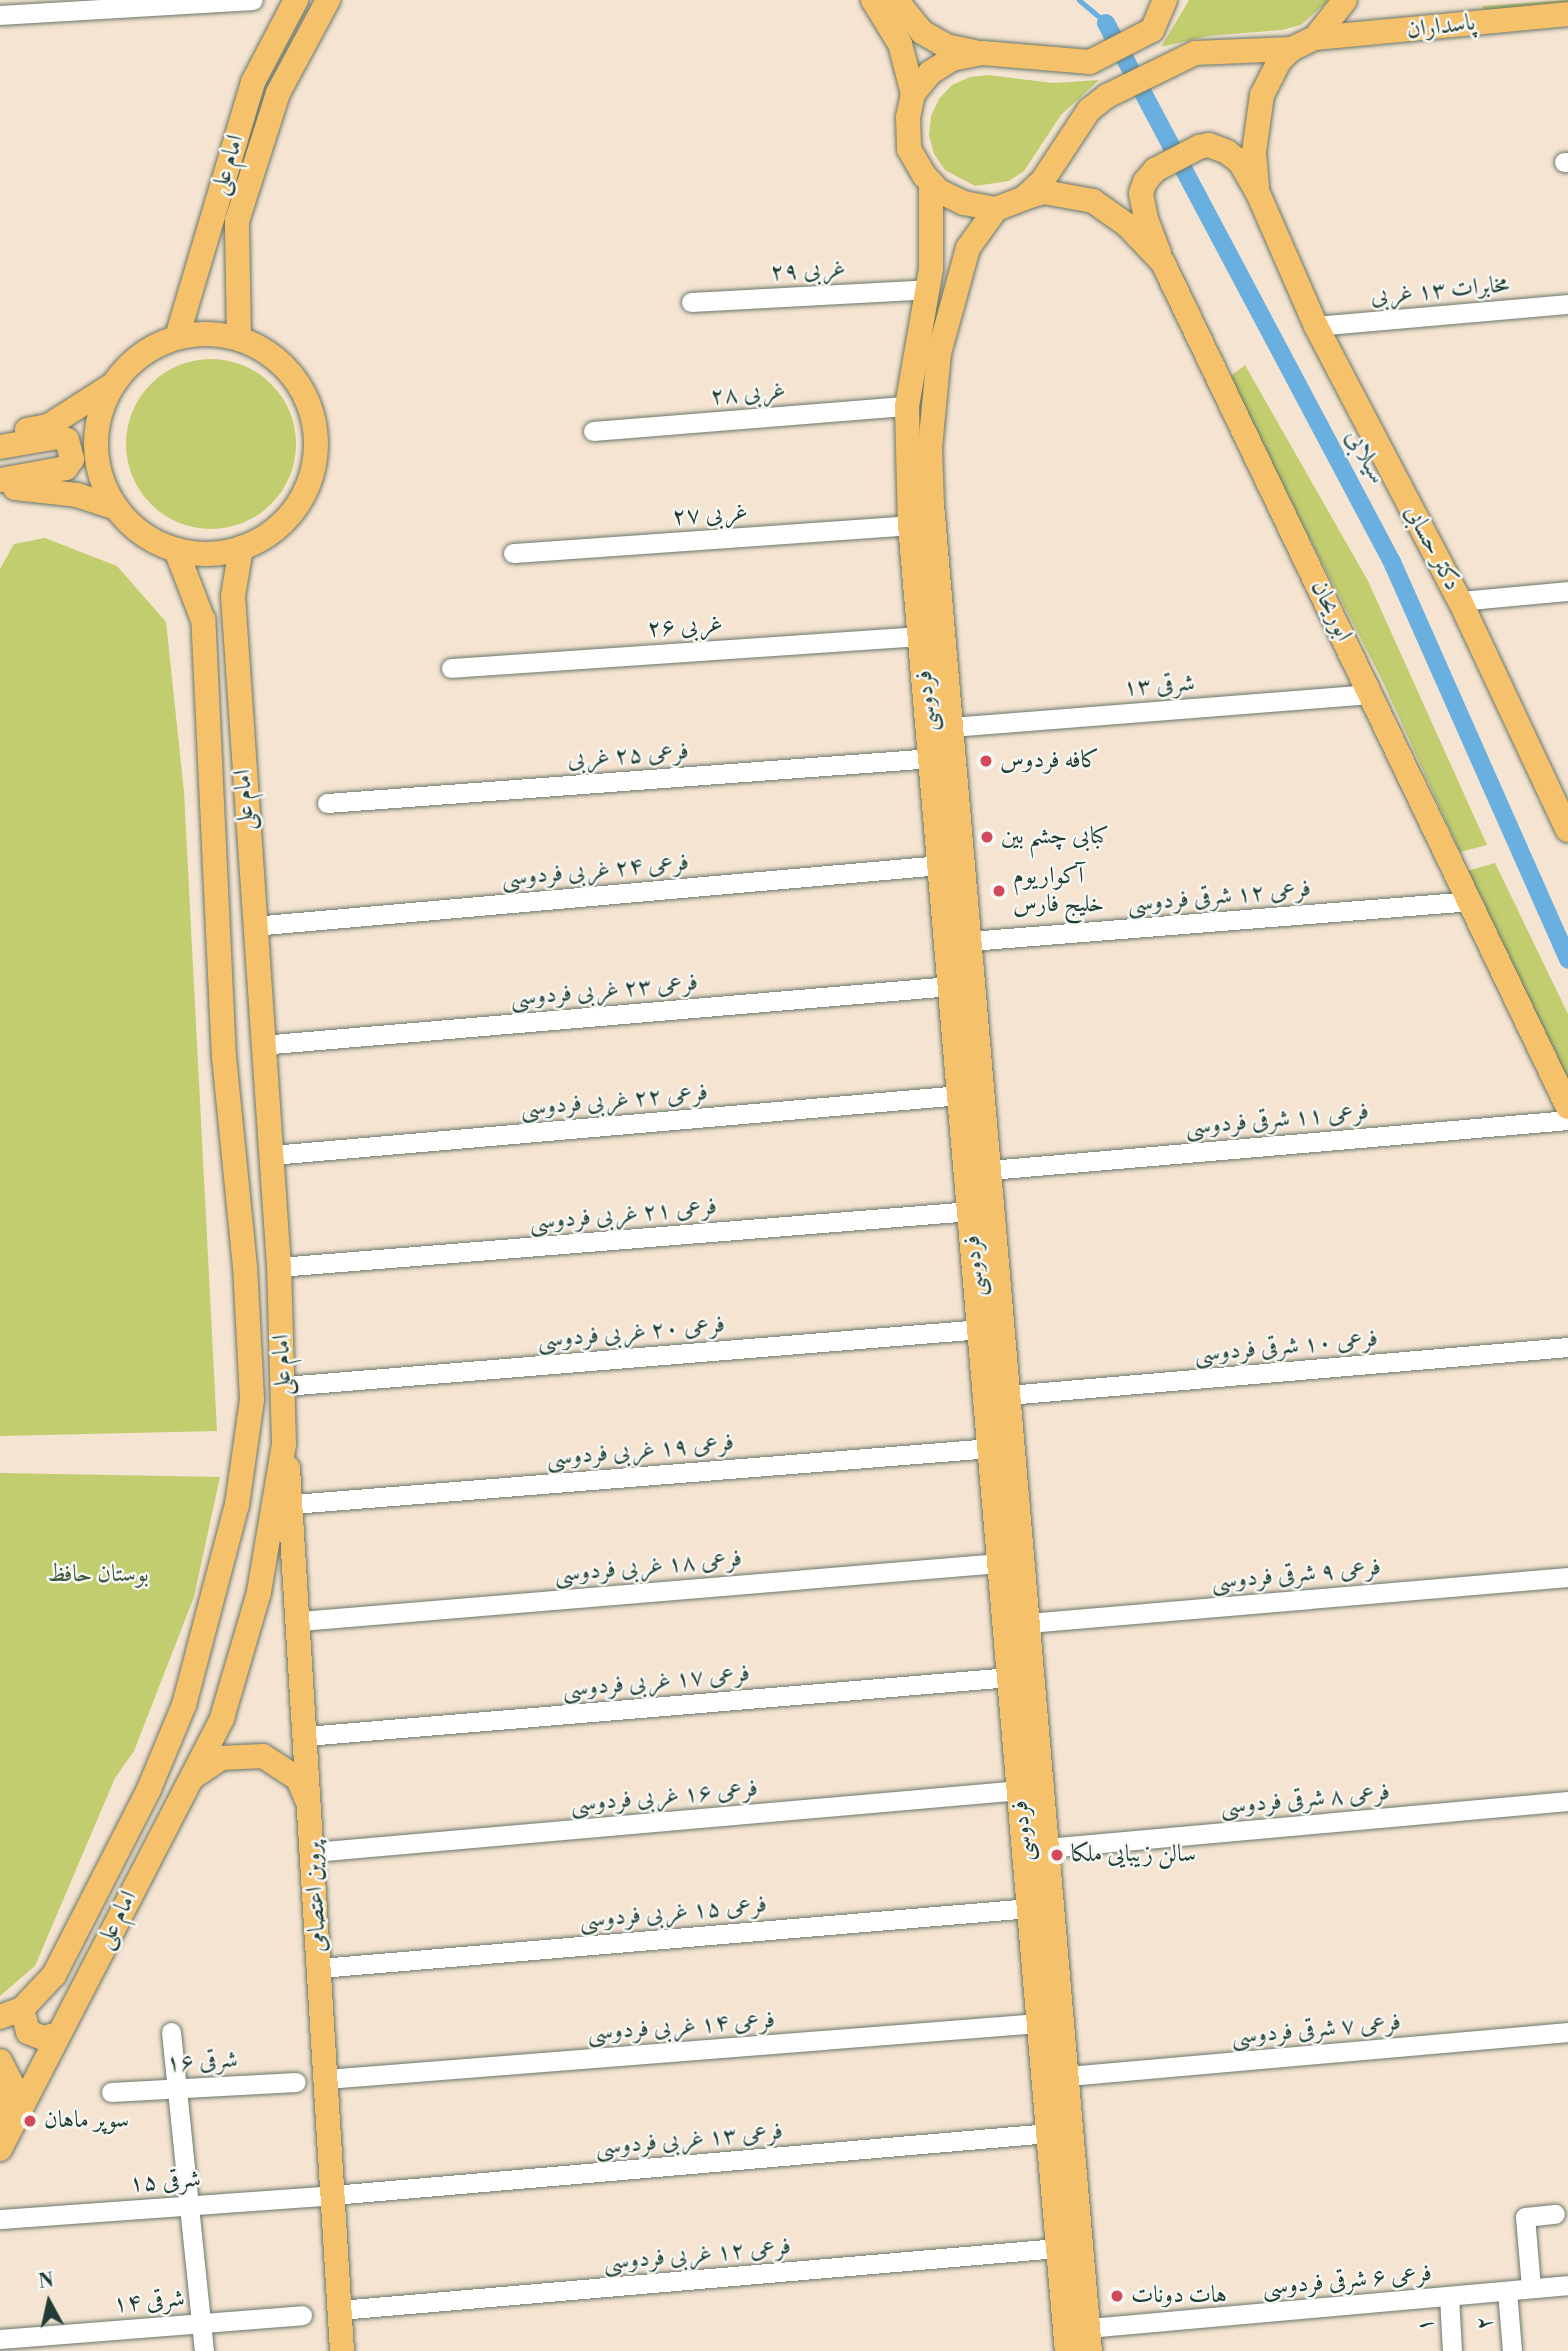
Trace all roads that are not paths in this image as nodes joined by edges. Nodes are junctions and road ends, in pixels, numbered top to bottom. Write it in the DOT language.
graph roads {
  1 [pos="253,0"];
  2 [pos="296,0"];
  3 [pos="328,0"];
  4 [pos="873,0"];
  5 [pos="896,0"];
  6 [pos="1165,0"];
  7 [pos="1345,0"];
  8 [pos="156,3"];
  9 [pos="1568,14"];
  10 [pos="0,15"];
  11 [pos="1315,38"];
  12 [pos="1292,49"];
  13 [pos="982,53"];
  14 [pos="914,94"];
  15 [pos="931,183"];
  16 [pos="1257,191"];
  17 [pos="1024,198"];
  18 [pos="996,209"];
  19 [pos="1163,263"];
  20 [pos="191,288"];
  21 [pos="928,289"];
  22 [pos="239,292"];
  23 [pos="691,303"];
  24 [pos="1568,304"];
  25 [pos="1316,326"];
  26 [pos="177,337"];
  27 [pos="239,339"];
  28 [pos="112,386"];
  29 [pos="907,406"];
  30 [pos="593,430"];
  31 [pos="0,434"];
  32 [pos="0,447"];
  33 [pos="0,480"];
  34 [pos="0,486"];
  35 [pos="116,508"];
  36 [pos="922,524"];
  37 [pos="241,548"];
  38 [pos="176,550"];
  39 [pos="513,553"];
  40 [pos="191,589"];
  41 [pos="1568,591"];
  42 [pos="233,596"];
  43 [pos="1460,601"];
  44 [pos="922,636"];
  45 [pos="451,668"];
  46 [pos="1371,694"];
  47 [pos="951,727"];
  48 [pos="932,758"];
  49 [pos="327,803"];
  50 [pos="1568,830"];
  51 [pos="941,865"];
  52 [pos="1471,901"];
  53 [pos="253,926"];
  54 [pos="970,941"];
  55 [pos="951,986"];
  56 [pos="261,1045"];
  57 [pos="224,1058"];
  58 [pos="263,1070"];
  59 [pos="961,1095"];
  60 [pos="1568,1107"];
  61 [pos="1568,1120"];
  62 [pos="233,1139"];
  63 [pos="270,1144"];
  64 [pos="990,1170"];
  65 [pos="971,1211"];
  66 [pos="986,1256"];
  67 [pos="279,1267"];
  68 [pos="981,1329"];
  69 [pos="1568,1347"];
  70 [pos="285,1386"];
  71 [pos="1008,1395"];
  72 [pos="284,1444"];
  73 [pos="991,1448"];
  74 [pos="293,1504"];
  75 [pos="1000,1563"];
  76 [pos="1568,1577"];
  77 [pos="300,1621"];
  78 [pos="1028,1623"];
  79 [pos="1010,1677"];
  80 [pos="306,1736"];
  81 [pos="187,1782"];
  82 [pos="1020,1790"];
  83 [pos="1568,1801"];
  84 [pos="311,1808"];
  85 [pos="1046,1848"];
  86 [pos="313,1852"];
  87 [pos="1030,1908"];
  88 [pos="320,1968"];
  89 [pos="11,2013"];
  90 [pos="1039,2023"];
  91 [pos="171,2032"];
  92 [pos="1568,2032"];
  93 [pos="59,2034"];
  94 [pos="0,2061"];
  95 [pos="1068,2076"];
  96 [pos="326,2079"];
  97 [pos="296,2082"];
  98 [pos="178,2088"];
  99 [pos="111,2092"];
  100 [pos="12,2127"];
  101 [pos="1049,2133"];
  102 [pos="0,2149"];
  103 [pos="333,2195"];
  104 [pos="190,2205"];
  105 [pos="1555,2214"];
  106 [pos="0,2219"];
  107 [pos="1058,2248"];
  108 [pos="1568,2285"];
  109 [pos="1531,2288"];
  110 [pos="1507,2291"];
  111 [pos="1449,2296"];
  112 [pos="340,2310"];
  113 [pos="302,2315"];
  114 [pos="201,2322"];
  115 [pos="0,2339"];
  116 [pos="1089,2340"];
  117 [pos="204,2351"];
  118 [pos="342,2351"];
  119 [pos="1067,2351"];
  120 [pos="1452,2351"];
  121 [pos="1513,2351"];
  1 -- 8 [label="street"];
  2 -- 20 [label="main road, امام علی"];
  3 -- 22 [label="main road, امام علی"];
  4 -- 14 [label="main road"];
  5 -- 13 [label="main road"];
  6 -- 13 [label="main road"];
  7 -- 11 [label="main road"];
  8 -- 10 [label="street"];
  9 -- 11 [label="main road, پاسداران"];
  11 -- 12 [label="main road"];
  12 -- 16 [label="main road"];
  12 -- 17 [label="main road"];
  13 -- 14 [label="main road"];
  14 -- 15 [label="main road"];
  15 -- 18 [label="main road"];
  15 -- 21 [label="main road, فردوسی"];
  16 -- 19 [label="main road"];
  16 -- 25 [label="main road, دکتر حسابی"];
  17 -- 18 [label="main road"];
  17 -- 19 [label="main road, ابوریحان"];
  18 -- 36 [label="main road, فردوسی"];
  19 -- 46 [label="main road, ابوریحان"];
  20 -- 22 [label="main road"];
  20 -- 26 [label="main road, امام علی"];
  21 -- 23 [label="street, ۲۹ غربی"];
  21 -- 29 [label="main road, فردوسی"];
  22 -- 27 [label="main road, امام علی"];
  24 -- 25 [label="street, مخابرات ۱۳ غربی"];
  25 -- 43 [label="main road, دکتر حسابی"];
  26 -- 27 [label="main road"];
  26 -- 28 [label="main road"];
  27 -- 37 [label="main road"];
  28 -- 31 [label="main road"];
  28 -- 35 [label="main road"];
  29 -- 30 [label="street, ۲۸ غربی"];
  29 -- 36 [label="main road, فردوسی"];
  32 -- 33 [label="main road"];
  34 -- 35 [label="main road"];
  35 -- 38 [label="main road"];
  36 -- 39 [label="street, ۲۷ غربی"];
  36 -- 44 [label="main road, فردوسی"];
  36 -- 47 [label="main road, فردوسی"];
  37 -- 38 [label="main road"];
  37 -- 42 [label="main road, امام علی"];
  38 -- 40 [label="main road, امام علی"];
  40 -- 42 [label="main road"];
  40 -- 57 [label="main road, امام علی"];
  41 -- 43 [label="street"];
  42 -- 53 [label="main road, امام علی"];
  43 -- 50 [label="main road, دکتر حسابی"];
  44 -- 45 [label="street, ۲۶ غربی"];
  44 -- 48 [label="main road, فردوسی"];
  46 -- 47 [label="street, ۱۳ شرقی"];
  46 -- 52 [label="main road, ابوریحان"];
  47 -- 54 [label="main road, فردوسی"];
  48 -- 49 [label="street, فرعی ۲۵ غربی"];
  48 -- 51 [label="main road, فردوسی"];
  51 -- 53 [label="street, فرعی ۲۴ غربی فردوسی"];
  51 -- 55 [label="main road, فردوسی"];
  52 -- 54 [label="street, فرعی ۱۲ شرقی فردوسی"];
  52 -- 60 [label="main road, ابوریحان"];
  53 -- 56 [label="main road, امام علی"];
  54 -- 64 [label="main road, فردوسی"];
  55 -- 56 [label="street, فرعی ۲۳ غربی فردوسی"];
  55 -- 59 [label="main road, فردوسی"];
  56 -- 58 [label="main road, امام علی"];
  57 -- 58 [label="main road"];
  57 -- 62 [label="main road, امام علی"];
  58 -- 63 [label="main road, امام علی"];
  59 -- 63 [label="street, فرعی ۲۲ غربی فردوسی"];
  59 -- 65 [label="main road, فردوسی"];
  61 -- 64 [label="street, فرعی ۱۱ شرقی فردوسی"];
  62 -- 63 [label="main road"];
  62 -- 89 [label="main road, امام علی"];
  63 -- 67 [label="main road, امام علی"];
  64 -- 66 [label="main road, فردوسی"];
  65 -- 66 [label="main road, فردوسی"];
  65 -- 67 [label="street, فرعی ۲۱ غربی فردوسی"];
  66 -- 68 [label="main road, فردوسی"];
  66 -- 71 [label="main road, فردوسی"];
  67 -- 70 [label="main road, امام علی"];
  68 -- 70 [label="street, فرعی ۲۰ غربی فردوسی"];
  68 -- 73 [label="main road, فردوسی"];
  69 -- 71 [label="street, فرعی ۱۰ شرقی فردوسی"];
  70 -- 72 [label="main road, امام علی"];
  71 -- 78 [label="main road, فردوسی"];
  72 -- 74 [label="main road, پروین اعتصامی"];
  72 -- 81 [label="main road, امام علی"];
  73 -- 74 [label="street, فرعی ۱۹ غربی فردوسی"];
  73 -- 75 [label="main road, فردوسی"];
  74 -- 77 [label="main road, پروین اعتصامی"];
  75 -- 77 [label="street, فرعی ۱۸ غربی فردوسی"];
  75 -- 79 [label="main road, فردوسی"];
  76 -- 78 [label="street, فرعی ۹ شرقی فردوسی"];
  77 -- 80 [label="main road, پروین اعتصامی"];
  78 -- 85 [label="main road, فردوسی"];
  79 -- 80 [label="street, فرعی ۱۷ غربی فردوسی"];
  79 -- 82 [label="main road, فردوسی"];
  80 -- 84 [label="main road, پروین اعتصامی"];
  81 -- 84 [label="main road"];
  81 -- 93 [label="main road, امام علی"];
  82 -- 86 [label="street, فرعی ۱۶ غربی فردوسی"];
  82 -- 87 [label="main road, فردوسی"];
  83 -- 85 [label="street, فرعی ۸ شرقی فردوسی"];
  84 -- 86 [label="main road, پروین اعتصامی"];
  85 -- 95 [label="main road, فردوسی"];
  86 -- 88 [label="main road, پروین اعتصامی"];
  87 -- 88 [label="street, فرعی ۱۵ غربی فردوسی"];
  87 -- 90 [label="main road, فردوسی"];
  88 -- 96 [label="main road, پروین اعتصامی"];
  89 -- 93 [label="main road"];
  90 -- 96 [label="street, فرعی ۱۴ غربی فردوسی"];
  90 -- 101 [label="main road, فردوسی"];
  91 -- 98 [label="street"];
  92 -- 95 [label="street, فرعی ۷ شرقی فردوسی"];
  93 -- 100 [label="main road, امام علی"];
  94 -- 100 [label="main road"];
  95 -- 116 [label="main road, فردوسی"];
  96 -- 103 [label="main road, پروین اعتصامی"];
  97 -- 98 [label="street, ۱۶ شرقی"];
  98 -- 99 [label="street, ۱۶ شرقی"];
  98 -- 104 [label="street"];
  100 -- 102 [label="main road, امام علی"];
  101 -- 103 [label="street, فرعی ۱۳ غربی فردوسی"];
  101 -- 107 [label="main road, فردوسی"];
  103 -- 104 [label="street, ۱۵ شرقی"];
  103 -- 112 [label="main road, پروین اعتصامی"];
  104 -- 106 [label="street, ۱۵ شرقی"];
  104 -- 114 [label="street"];
  105 -- 109 [label="street"];
  107 -- 112 [label="street, فرعی ۱۲ غربی فردوسی"];
  107 -- 119 [label="main road, فردوسی"];
  108 -- 109 [label="street, فرعی ۶ شرقی فردوسی"];
  109 -- 110 [label="street, فرعی ۶ شرقی فردوسی"];
  110 -- 111 [label="street, فرعی ۶ شرقی فردوسی"];
  110 -- 121 [label="street, ۲"];
  111 -- 116 [label="street, فرعی ۶ شرقی فردوسی"];
  111 -- 120 [label="street, ۱"];
  112 -- 118 [label="main road, پروین اعتصامی"];
  113 -- 114 [label="street, ۱۴ شرقی"];
  114 -- 115 [label="street, ۱۴ شرقی"];
  114 -- 117 [label="street"];
}
